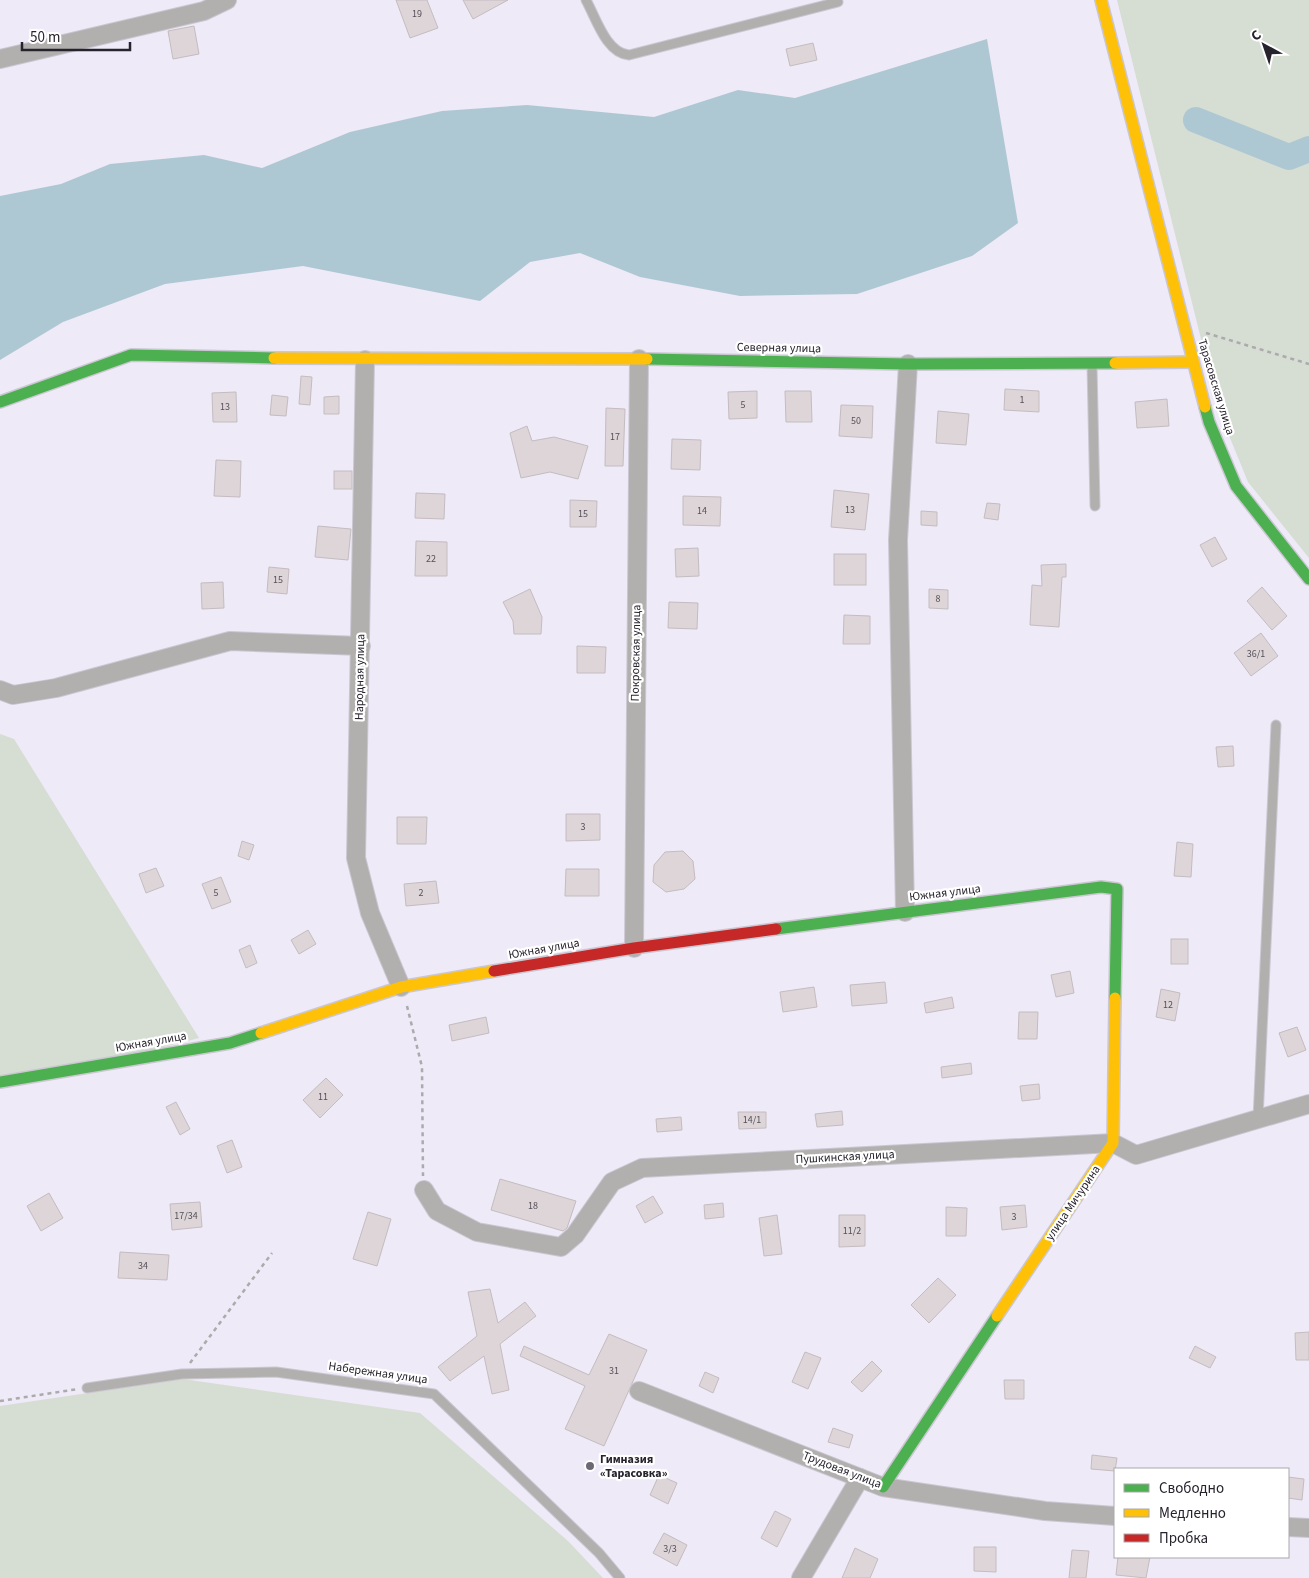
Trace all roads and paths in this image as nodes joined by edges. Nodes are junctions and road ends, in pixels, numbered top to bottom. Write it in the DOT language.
graph roads {
  1 [pos="227,0"];
  2 [pos="586,0"];
  3 [pos="1101,0"];
  4 [pos="838,2"];
  5 [pos="0,59"];
  6 [pos="1183,326"];
  7 [pos="639,359"];
  8 [pos="365,360"];
  9 [pos="1092,362"];
  10 [pos="1192,362"];
  11 [pos="908,364"];
  12 [pos="1309,364"];
  13 [pos="0,402"];
  14 [pos="1096,506"];
  15 [pos="1309,579"];
  16 [pos="361,646"];
  17 [pos="0,690"];
  18 [pos="1276,725"];
  19 [pos="905,912"];
  20 [pos="634,948"];
  21 [pos="401,986"];
  22 [pos="0,1082"];
  23 [pos="1309,1104"];
  24 [pos="1258,1119"];
  25 [pos="1113,1143"];
  26 [pos="424,1190"];
  27 [pos="272,1253"];
  28 [pos="182,1374"];
  29 [pos="87,1388"];
  30 [pos="639,1391"];
  31 [pos="0,1401"];
  32 [pos="860,1478"];
  33 [pos="883,1487"];
  34 [pos="1114,1516"];
  35 [pos="1289,1527"];
  36 [pos="1309,1528"];
  37 [pos="620,1578"];
  38 [pos="801,1578"];
  1 -- 5 [label="street"];
  2 -- 4 [label="lane"];
  3 -- 6 [label="street, Тарасовская улица"];
  6 -- 10 [label="street, Тарасовская улица"];
  6 -- 12 [label="path"];
  7 -- 8 [label="street, Северная улица"];
  7 -- 11 [label="street, Северная улица"];
  7 -- 20 [label="street, Покровская улица"];
  8 -- 13 [label="street, Северная улица"];
  8 -- 16 [label="street, Народная улица"];
  9 -- 10 [label="street, Северная улица"];
  9 -- 11 [label="street, Северная улица"];
  9 -- 14 [label="lane"];
  10 -- 15 [label="street, Тарасовская улица"];
  11 -- 19 [label="street"];
  16 -- 17 [label="street"];
  16 -- 21 [label="street, Народная улица"];
  18 -- 24 [label="lane"];
  19 -- 20 [label="street, Южная улица"];
  19 -- 25 [label="street, Южная улица"];
  20 -- 21 [label="street, Южная улица"];
  21 -- 22 [label="street, Южная улица"];
  21 -- 26 [label="path"];
  23 -- 24 [label="street"];
  24 -- 25 [label="street"];
  25 -- 26 [label="street, Пушкинская улица"];
  25 -- 33 [label="street, улица Мичурина"];
  27 -- 28 [label="path"];
  28 -- 29 [label="lane, Набережная улица"];
  28 -- 37 [label="lane, Набережная улица"];
  29 -- 31 [label="path"];
  30 -- 32 [label="street, Трудовая улица"];
  32 -- 33 [label="street, Трудовая улица"];
  32 -- 38 [label="street"];
  33 -- 34 [label="street, Трудовая улица"];
  35 -- 36 [label="street"];
}
